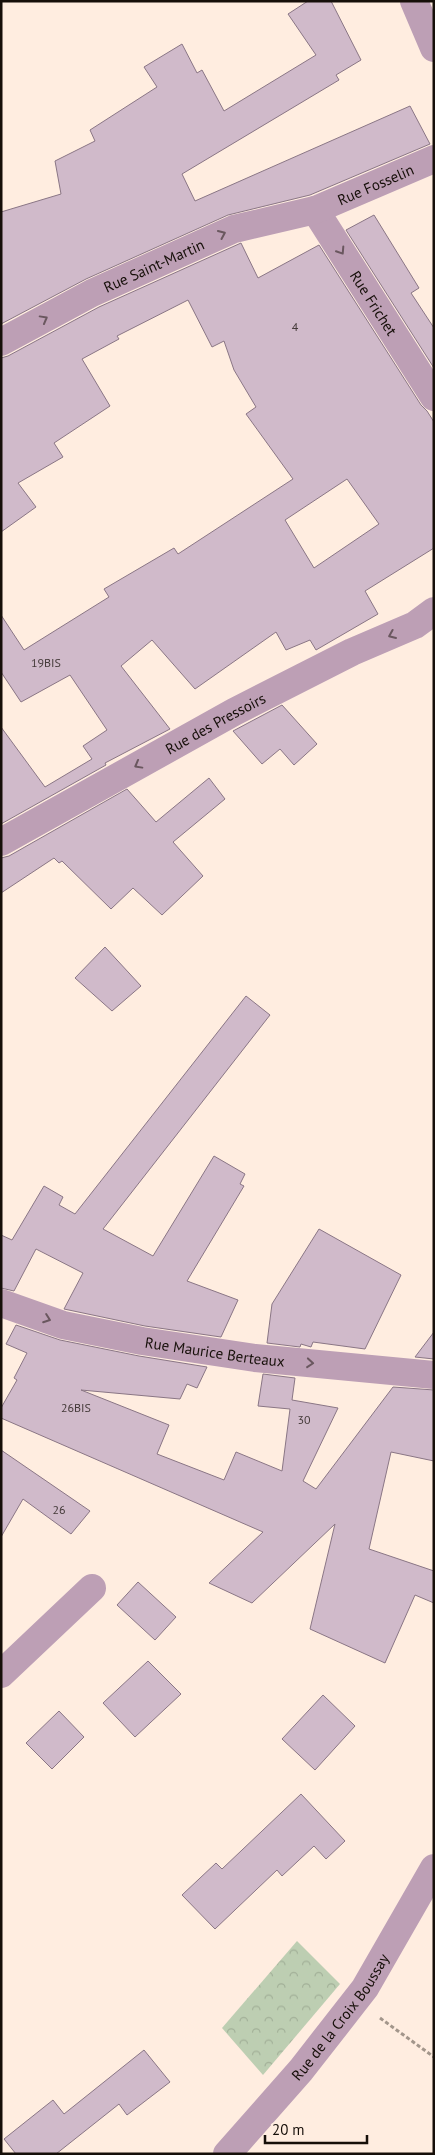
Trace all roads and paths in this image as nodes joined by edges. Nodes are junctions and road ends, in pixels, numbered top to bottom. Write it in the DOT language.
graph roads {
  1 [pos="414,1"];
  2 [pos="434,48"];
  3 [pos="434,159"];
  4 [pos="315,210"];
  5 [pos="1,342"];
  6 [pos="434,396"];
  7 [pos="434,611"];
  8 [pos="1,842"];
  9 [pos="1,1303"];
  10 [pos="434,1375"];
  11 [pos="92,1588"];
  12 [pos="1,1674"];
  13 [pos="434,1868"];
  14 [pos="340,2019"];
  15 [pos="434,2057"];
  16 [pos="227,2154"];
  1 -- 2 [label="street"];
  3 -- 4 [label="street, Rue Fosselin"];
  5 -- 4 [label="street, Rue Saint-Martin, one-way"];
  4 -- 6 [label="street, Rue Frichet, one-way"];
  7 -- 8 [label="street, Rue des Pressoirs, one-way"];
  9 -- 10 [label="street, Rue Maurice Berteaux, one-way"];
  11 -- 12 [label="street"];
  13 -- 14 [label="street, Rue de la Croix Boussay"];
  14 -- 15 [label="path"];
  14 -- 16 [label="street, Rue de la Croix Boussay"];
}
